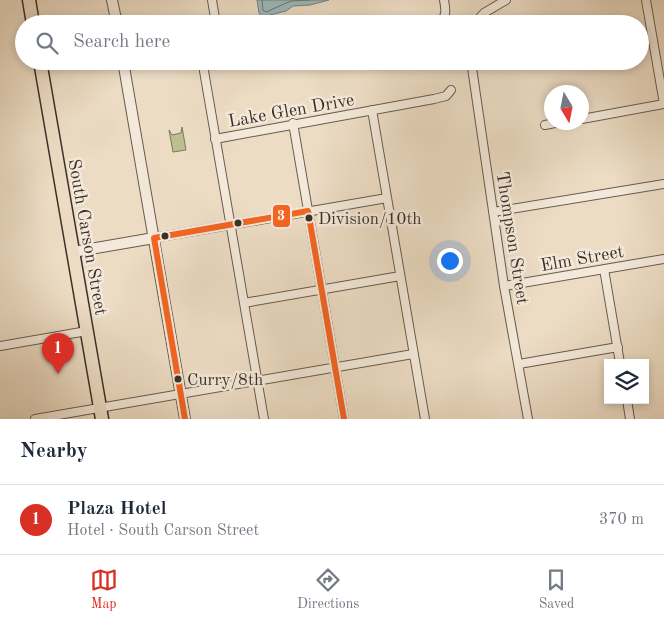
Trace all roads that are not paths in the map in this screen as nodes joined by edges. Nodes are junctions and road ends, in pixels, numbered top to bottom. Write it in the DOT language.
graph roads {
  1 [pos="29,0"];
  2 [pos="112,0"];
  3 [pos="212,0"];
  4 [pos="444,0"];
  5 [pos="506,0"];
  6 [pos="646,0"];
  7 [pos="32,15"];
  8 [pos="115,15"];
  9 [pos="214,15"];
  10 [pos="445,15"];
  11 [pos="482,15"];
  12 [pos="649,15"];
  13 [pos="649,17"];
  14 [pos="42,70"];
  15 [pos="125,70"];
  16 [pos="471,70"];
  17 [pos="204,71"];
  18 [pos="451,90"];
  19 [pos="664,104"];
  20 [pos="372,110"];
  21 [pos="589,118"];
  22 [pos="293,123"];
  23 [pos="216,139"];
  24 [pos="664,184"];
  25 [pos="387,198"];
  26 [pos="308,211"];
  27 [pos="493,212"];
  28 [pos="230,225"];
  29 [pos="154,238"];
  30 [pos="73,252"];
  31 [pos="664,259"];
  32 [pos="604,269"];
  33 [pos="400,276"];
  34 [pos="504,286"];
  35 [pos="322,289"];
  36 [pos="244,303"];
  37 [pos="87,331"];
  38 [pos="0,346"];
  39 [pos="618,347"];
  40 [pos="414,354"];
  41 [pos="620,359"];
  42 [pos="519,364"];
  43 [pos="335,367"];
  44 [pos="257,381"];
  45 [pos="180,394"];
  46 [pos="627,404"];
  47 [pos="101,413"];
  48 [pos="35,419"];
  49 [pos="185,419"];
  50 [pos="264,419"];
  51 [pos="344,419"];
  52 [pos="425,419"];
  53 [pos="528,419"];
  54 [pos="630,419"];
  1 -- 7 [label="main road"];
  2 -- 8 [label="street"];
  3 -- 9 [label="street"];
  4 -- 10 [label="street"];
  5 -- 11 [label="street"];
  6 -- 12 [label="street"];
  13 -- 19 [label="street"];
  14 -- 30 [label="main road, South Carson Street"];
  15 -- 29 [label="street"];
  16 -- 27 [label="street, Thompson Street"];
  17 -- 23 [label="street"];
  18 -- 20 [label="street, Lake Glen Drive"];
  19 -- 21 [label="street"];
  20 -- 22 [label="street, Lake Glen Drive"];
  20 -- 25 [label="street"];
  22 -- 23 [label="street, Lake Glen Drive"];
  22 -- 26 [label="street"];
  23 -- 28 [label="street"];
  24 -- 27 [label="street"];
  25 -- 26 [label="street"];
  25 -- 33 [label="street"];
  26 -- 28 [label="street"];
  26 -- 35 [label="street"];
  27 -- 34 [label="street, Thompson Street"];
  28 -- 29 [label="street"];
  28 -- 36 [label="street"];
  29 -- 30 [label="street"];
  29 -- 45 [label="street"];
  30 -- 37 [label="main road, South Carson Street"];
  31 -- 32 [label="street, Elm Street"];
  32 -- 34 [label="street, Elm Street"];
  32 -- 39 [label="street"];
  33 -- 35 [label="street"];
  33 -- 40 [label="street"];
  34 -- 42 [label="street, Thompson Street"];
  35 -- 36 [label="street"];
  35 -- 43 [label="street"];
  36 -- 44 [label="street"];
  37 -- 38 [label="street"];
  37 -- 47 [label="main road, South Carson Street"];
  39 -- 41 [label="street"];
  39 -- 42 [label="street"];
  40 -- 43 [label="street"];
  40 -- 52 [label="street"];
  42 -- 53 [label="street, Thompson Street"];
  43 -- 44 [label="street"];
  43 -- 51 [label="street"];
  44 -- 45 [label="street"];
  44 -- 50 [label="street"];
  45 -- 47 [label="street"];
  45 -- 49 [label="street"];
  46 -- 54 [label="street"];
  47 -- 48 [label="street"];
}
